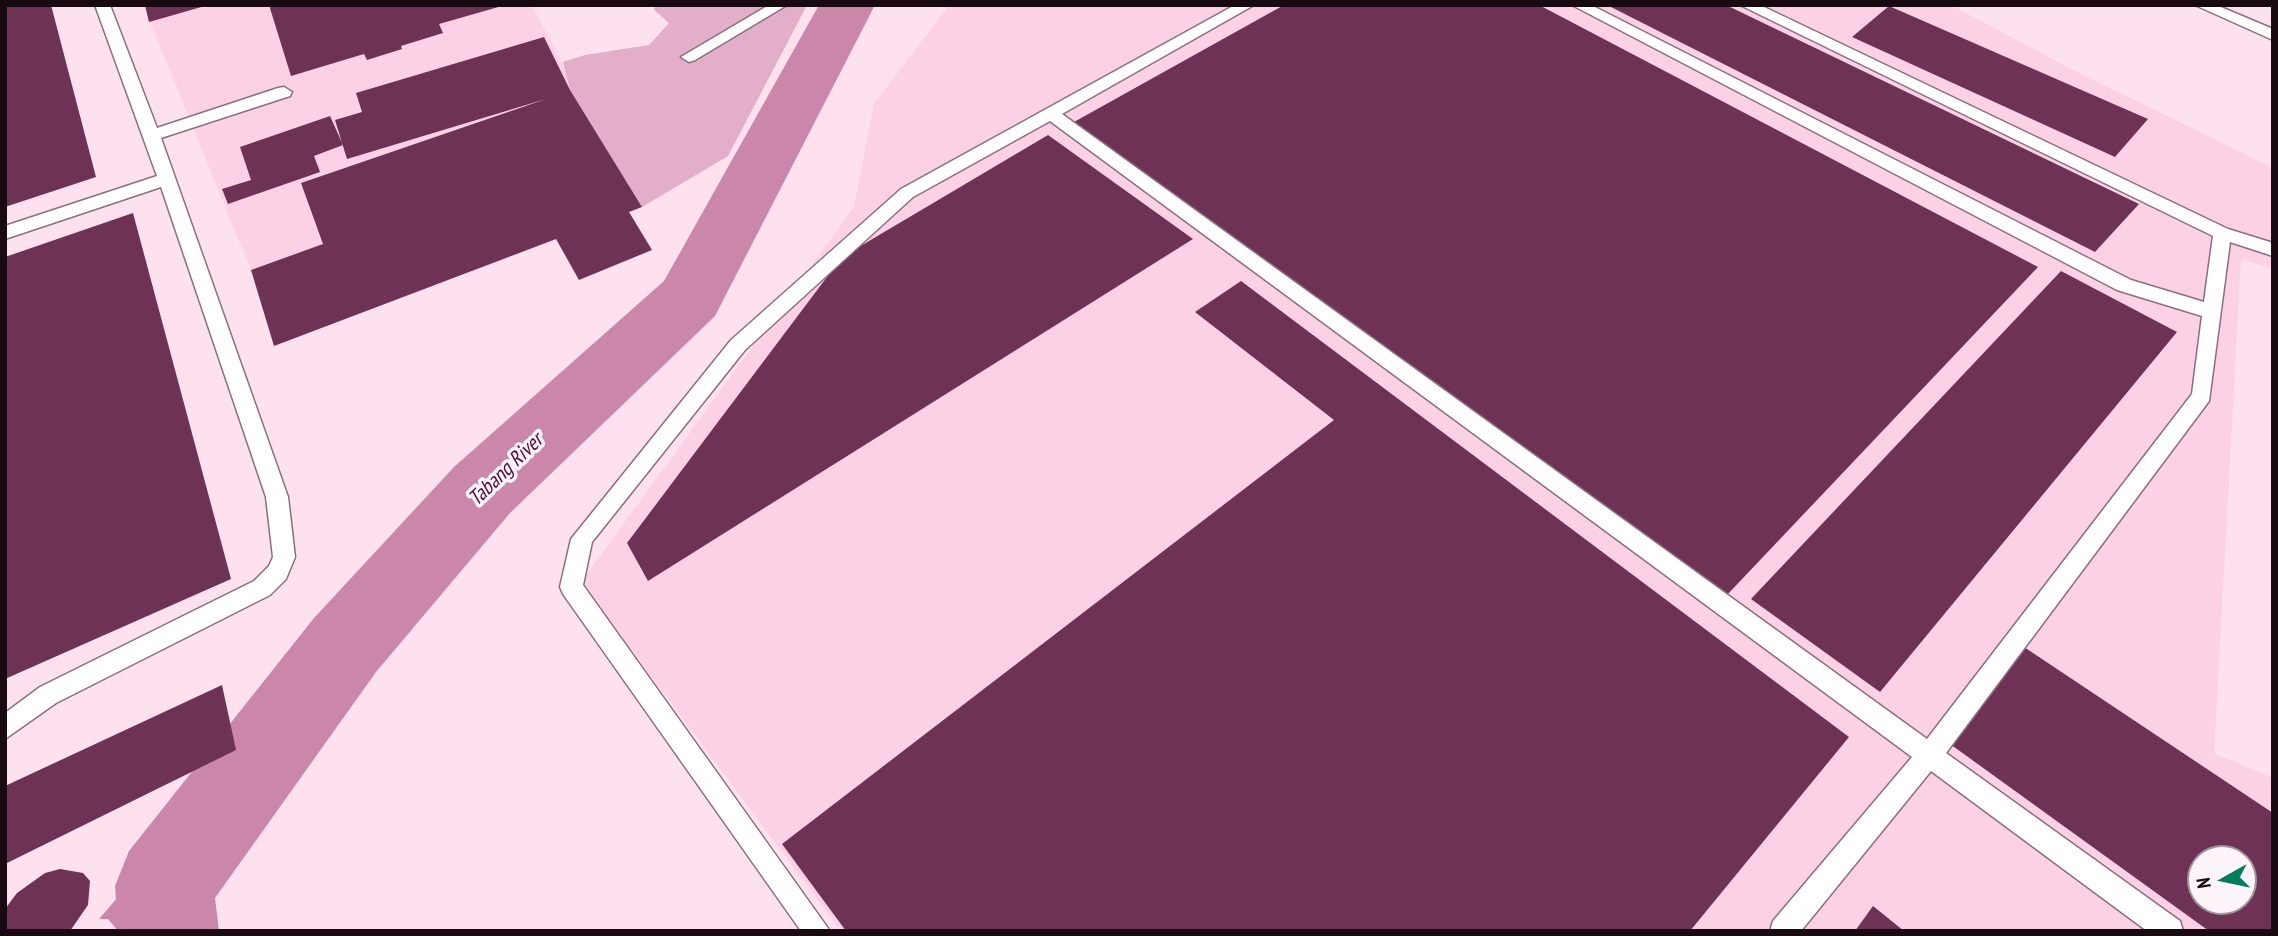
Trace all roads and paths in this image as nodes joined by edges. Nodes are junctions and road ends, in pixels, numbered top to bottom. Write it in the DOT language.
graph roads {
  1 [pos="102,5"];
  2 [pos="779,5"];
  3 [pos="1247,5"];
  4 [pos="1579,5"];
  5 [pos="1747,5"];
  6 [pos="2202,5"];
  7 [pos="2273,36"];
  8 [pos="689,57"];
  9 [pos="284,92"];
  10 [pos="1051,114"];
  11 [pos="152,135"];
  12 [pos="166,179"];
  13 [pos="5,233"];
  14 [pos="2222,233"];
  15 [pos="2273,250"];
  16 [pos="2213,312"];
  17 [pos="5,728"];
  18 [pos="1929,755"];
  19 [pos="817,931"];
  20 [pos="1783,931"];
  21 [pos="2170,931"];
  1 -- 11 [label="lane"];
  2 -- 8 [label="lane"];
  3 -- 10 [label="lane"];
  4 -- 16 [label="lane"];
  5 -- 14 [label="lane"];
  6 -- 7 [label="lane"];
  9 -- 11 [label="lane"];
  10 -- 18 [label="lane"];
  10 -- 19 [label="lane"];
  11 -- 12 [label="lane"];
  12 -- 13 [label="lane"];
  12 -- 17 [label="lane"];
  14 -- 15 [label="lane"];
  14 -- 16 [label="lane"];
  16 -- 18 [label="lane"];
  18 -- 20 [label="lane"];
  18 -- 21 [label="lane"];
}
